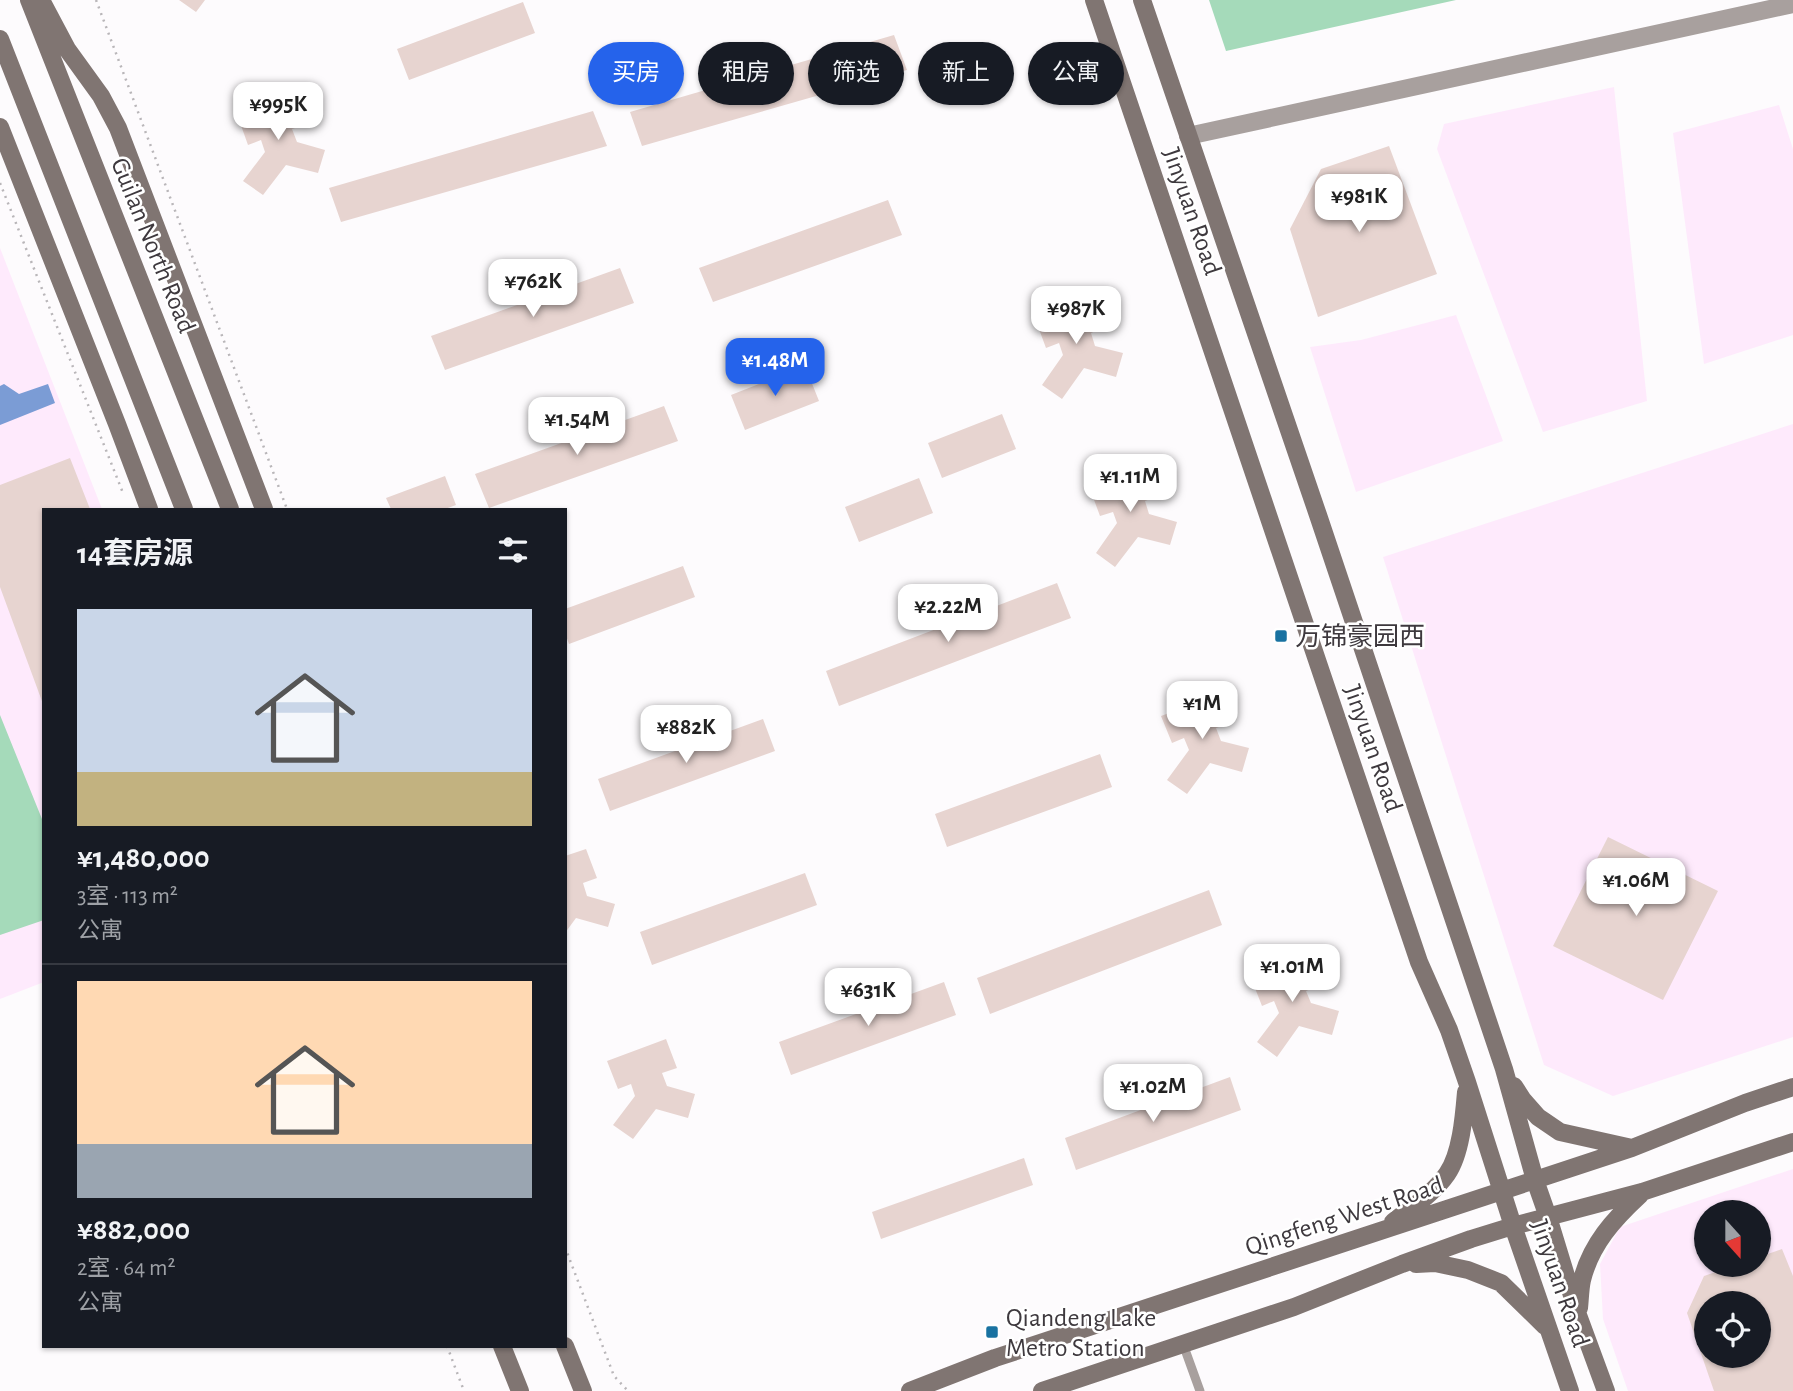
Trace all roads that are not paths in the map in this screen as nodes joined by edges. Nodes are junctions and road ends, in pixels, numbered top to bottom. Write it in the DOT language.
graph roads {
  1 [pos="29,0"];
  2 [pos="41,0"];
  3 [pos="1094,0"];
  4 [pos="1142,0"];
  5 [pos="1793,4"];
  6 [pos="0,39"];
  7 [pos="0,127"];
  8 [pos="1188,136"];
  9 [pos="149,508"];
  10 [pos="184,508"];
  11 [pos="230,508"];
  12 [pos="264,508"];
  13 [pos="1504,1069"];
  14 [pos="1467,1082"];
  15 [pos="1793,1087"];
  16 [pos="1793,1142"];
  17 [pos="1632,1148"];
  18 [pos="1535,1180"];
  19 [pos="1502,1191"];
  20 [pos="1643,1192"];
  21 [pos="1548,1217"];
  22 [pos="1513,1226"];
  23 [pos="1382,1230"];
  24 [pos="1402,1264"];
  25 [pos="1578,1315"];
  26 [pos="1549,1330"];
  27 [pos="1183,1344"];
  28 [pos="503,1348"];
  29 [pos="566,1348"];
  30 [pos="573,1367"];
  31 [pos="518,1389"];
  32 [pos="583,1391"];
  33 [pos="599,1391"];
  34 [pos="910,1391"];
  35 [pos="1042,1391"];
  36 [pos="1200,1391"];
  37 [pos="1570,1391"];
  38 [pos="1606,1391"];
  1 -- 11 [label="main road, Guilan North Road"];
  2 -- 12 [label="main road"];
  3 -- 14 [label="main road, Jinyuan Road"];
  4 -- 8 [label="main road"];
  5 -- 8 [label="street"];
  6 -- 10 [label="main road"];
  7 -- 9 [label="main road"];
  8 -- 13 [label="main road"];
  13 -- 17 [label="main road"];
  13 -- 18 [label="main road, Jinyuan Road"];
  14 -- 19 [label="main road, Jinyuan Road"];
  14 -- 23 [label="main road"];
  15 -- 17 [label="main road, Qingfeng West Road"];
  16 -- 20 [label="main road"];
  17 -- 18 [label="main road, Qingfeng West Road"];
  18 -- 19 [label="main road, Qingfeng West Road"];
  18 -- 21 [label="main road, Jinyuan Road"];
  19 -- 22 [label="main road, Jinyuan Road"];
  19 -- 23 [label="main road, Qingfeng West Road"];
  20 -- 21 [label="main road"];
  20 -- 25 [label="main road"];
  21 -- 22 [label="main road"];
  21 -- 25 [label="main road, Jinyuan Road"];
  22 -- 24 [label="main road"];
  22 -- 26 [label="main road, Jinyuan Road"];
  23 -- 34 [label="main road, Qingfeng West Road"];
  24 -- 26 [label="main road"];
  24 -- 27 [label="main road"];
  25 -- 38 [label="main road, Jinyuan Road"];
  26 -- 37 [label="main road, Jinyuan Road"];
  27 -- 35 [label="main road"];
  27 -- 36 [label="lane"];
  28 -- 31 [label="main road"];
  29 -- 30 [label="main road"];
  30 -- 32 [label="main road"];
  30 -- 33 [label="main road"];
}
